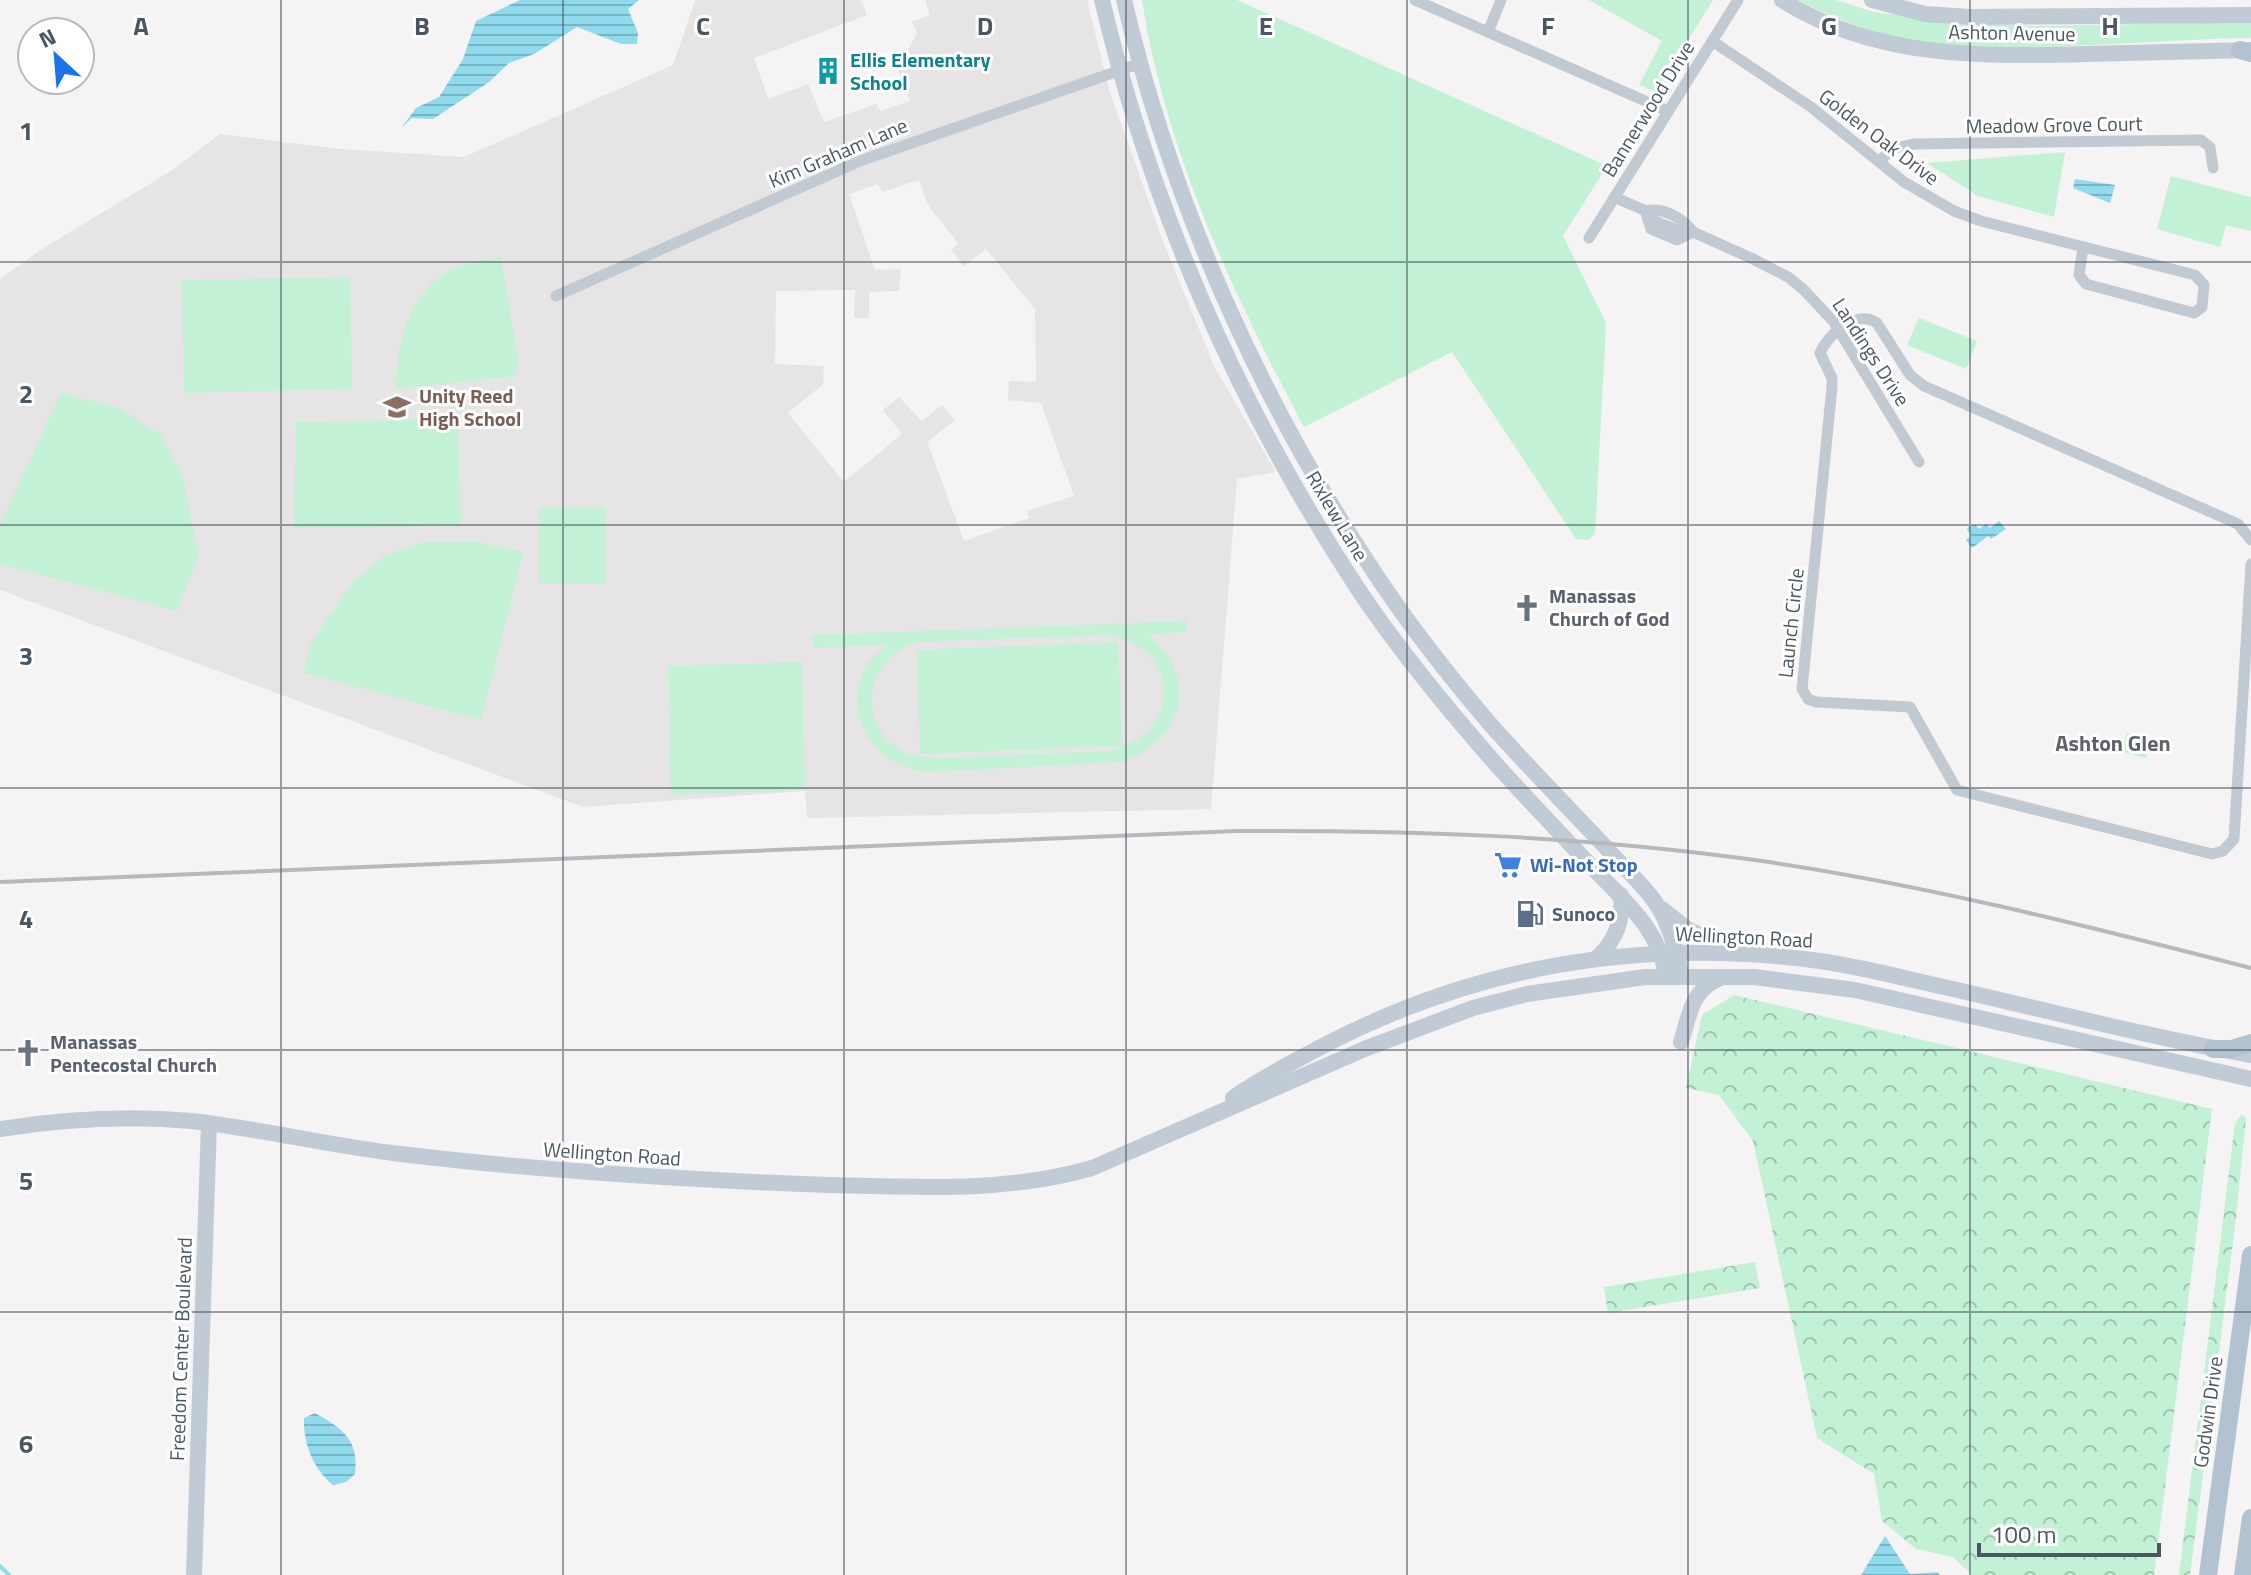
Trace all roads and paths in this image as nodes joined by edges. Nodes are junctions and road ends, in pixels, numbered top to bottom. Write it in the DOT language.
graph roads {
  1 [pos="1102,0"];
  2 [pos="1124,0"];
  3 [pos="1415,0"];
  4 [pos="1501,0"];
  5 [pos="1738,0"];
  6 [pos="1782,0"];
  7 [pos="1872,0"];
  8 [pos="2251,15"];
  9 [pos="1488,32"];
  10 [pos="1712,41"];
  11 [pos="2247,51"];
  12 [pos="1141,63"];
  13 [pos="1120,70"];
  14 [pos="1668,111"];
  15 [pos="1879,161"];
  16 [pos="2213,168"];
  17 [pos="1614,197"];
  18 [pos="1646,211"];
  19 [pos="1693,232"];
  20 [pos="1589,238"];
  21 [pos="2083,247"];
  22 [pos="556,296"];
  23 [pos="1838,329"];
  24 [pos="1919,462"];
  25 [pos="2251,540"];
  26 [pos="2251,564"];
  27 [pos="1621,895"];
  28 [pos="1655,901"];
  29 [pos="1669,953"];
  30 [pos="1756,954"];
  31 [pos="1597,958"];
  32 [pos="1673,976"];
  33 [pos="1728,976"];
  34 [pos="1681,1042"];
  35 [pos="2251,1043"];
  36 [pos="2213,1049"];
  37 [pos="2251,1055"];
  38 [pos="2251,1079"];
  39 [pos="1212,1113"];
  40 [pos="209,1123"];
  41 [pos="0,1129"];
  42 [pos="2251,1255"];
  43 [pos="2251,1518"];
  44 [pos="194,1575"];
  45 [pos="2208,1575"];
  46 [pos="2243,1575"];
  1 -- 13 [label="main road, Rixlew Lane"];
  2 -- 12 [label="main road, Rixlew Lane"];
  3 -- 9 [label="street"];
  4 -- 9 [label="street"];
  5 -- 10 [label="street, Bannerwood Drive"];
  6 -- 11 [label="main road, Ashton Avenue"];
  7 -- 8 [label="main road, Ashton Avenue"];
  9 -- 14 [label="street"];
  10 -- 14 [label="street, Bannerwood Drive"];
  10 -- 15 [label="street, Golden Oak Drive"];
  12 -- 13 [label="street, Kim Graham Lane"];
  12 -- 28 [label="main road, Rixlew Lane"];
  13 -- 22 [label="street, Kim Graham Lane"];
  13 -- 27 [label="main road, Rixlew Lane"];
  14 -- 17 [label="street, Bannerwood Drive"];
  15 -- 16 [label="street, Meadow Grove Court"];
  15 -- 21 [label="street, Golden Oak Drive"];
  17 -- 18 [label="street, Landings Drive"];
  17 -- 20 [label="street, Bannerwood Drive"];
  18 -- 19 [label="street, Landings Drive"];
  18 -- 19 [label="street, Landings Drive"];
  19 -- 23 [label="street, Landings Drive"];
  21 -- 21 [label="street, Golden Oak Drive"];
  23 -- 24 [label="street, Landings Drive"];
  23 -- 25 [label="street"];
  23 -- 26 [label="street, Launch Circle"];
  27 -- 29 [label="main road, Rixlew Lane"];
  27 -- 31 [label="main road"];
  28 -- 29 [label="main road, Rixlew Lane"];
  28 -- 30 [label="main road"];
  29 -- 30 [label="main road, Wellington Road"];
  29 -- 31 [label="main road, Wellington Road"];
  29 -- 32 [label="main road, Rixlew Lane"];
  30 -- 36 [label="main road, Wellington Road"];
  31 -- 39 [label="main road, Wellington Road"];
  32 -- 33 [label="main road, Wellington Road"];
  32 -- 39 [label="main road, Wellington Road"];
  33 -- 34 [label="main road"];
  33 -- 38 [label="main road, Wellington Road"];
  35 -- 36 [label="main road"];
  36 -- 37 [label="main road, Wellington Road"];
  39 -- 40 [label="main road, Wellington Road"];
  40 -- 41 [label="main road, Wellington Road"];
  40 -- 44 [label="main road, Freedom Center Boulevard"];
  42 -- 45 [label="main road, Godwin Drive"];
  43 -- 46 [label="main road"];
}
